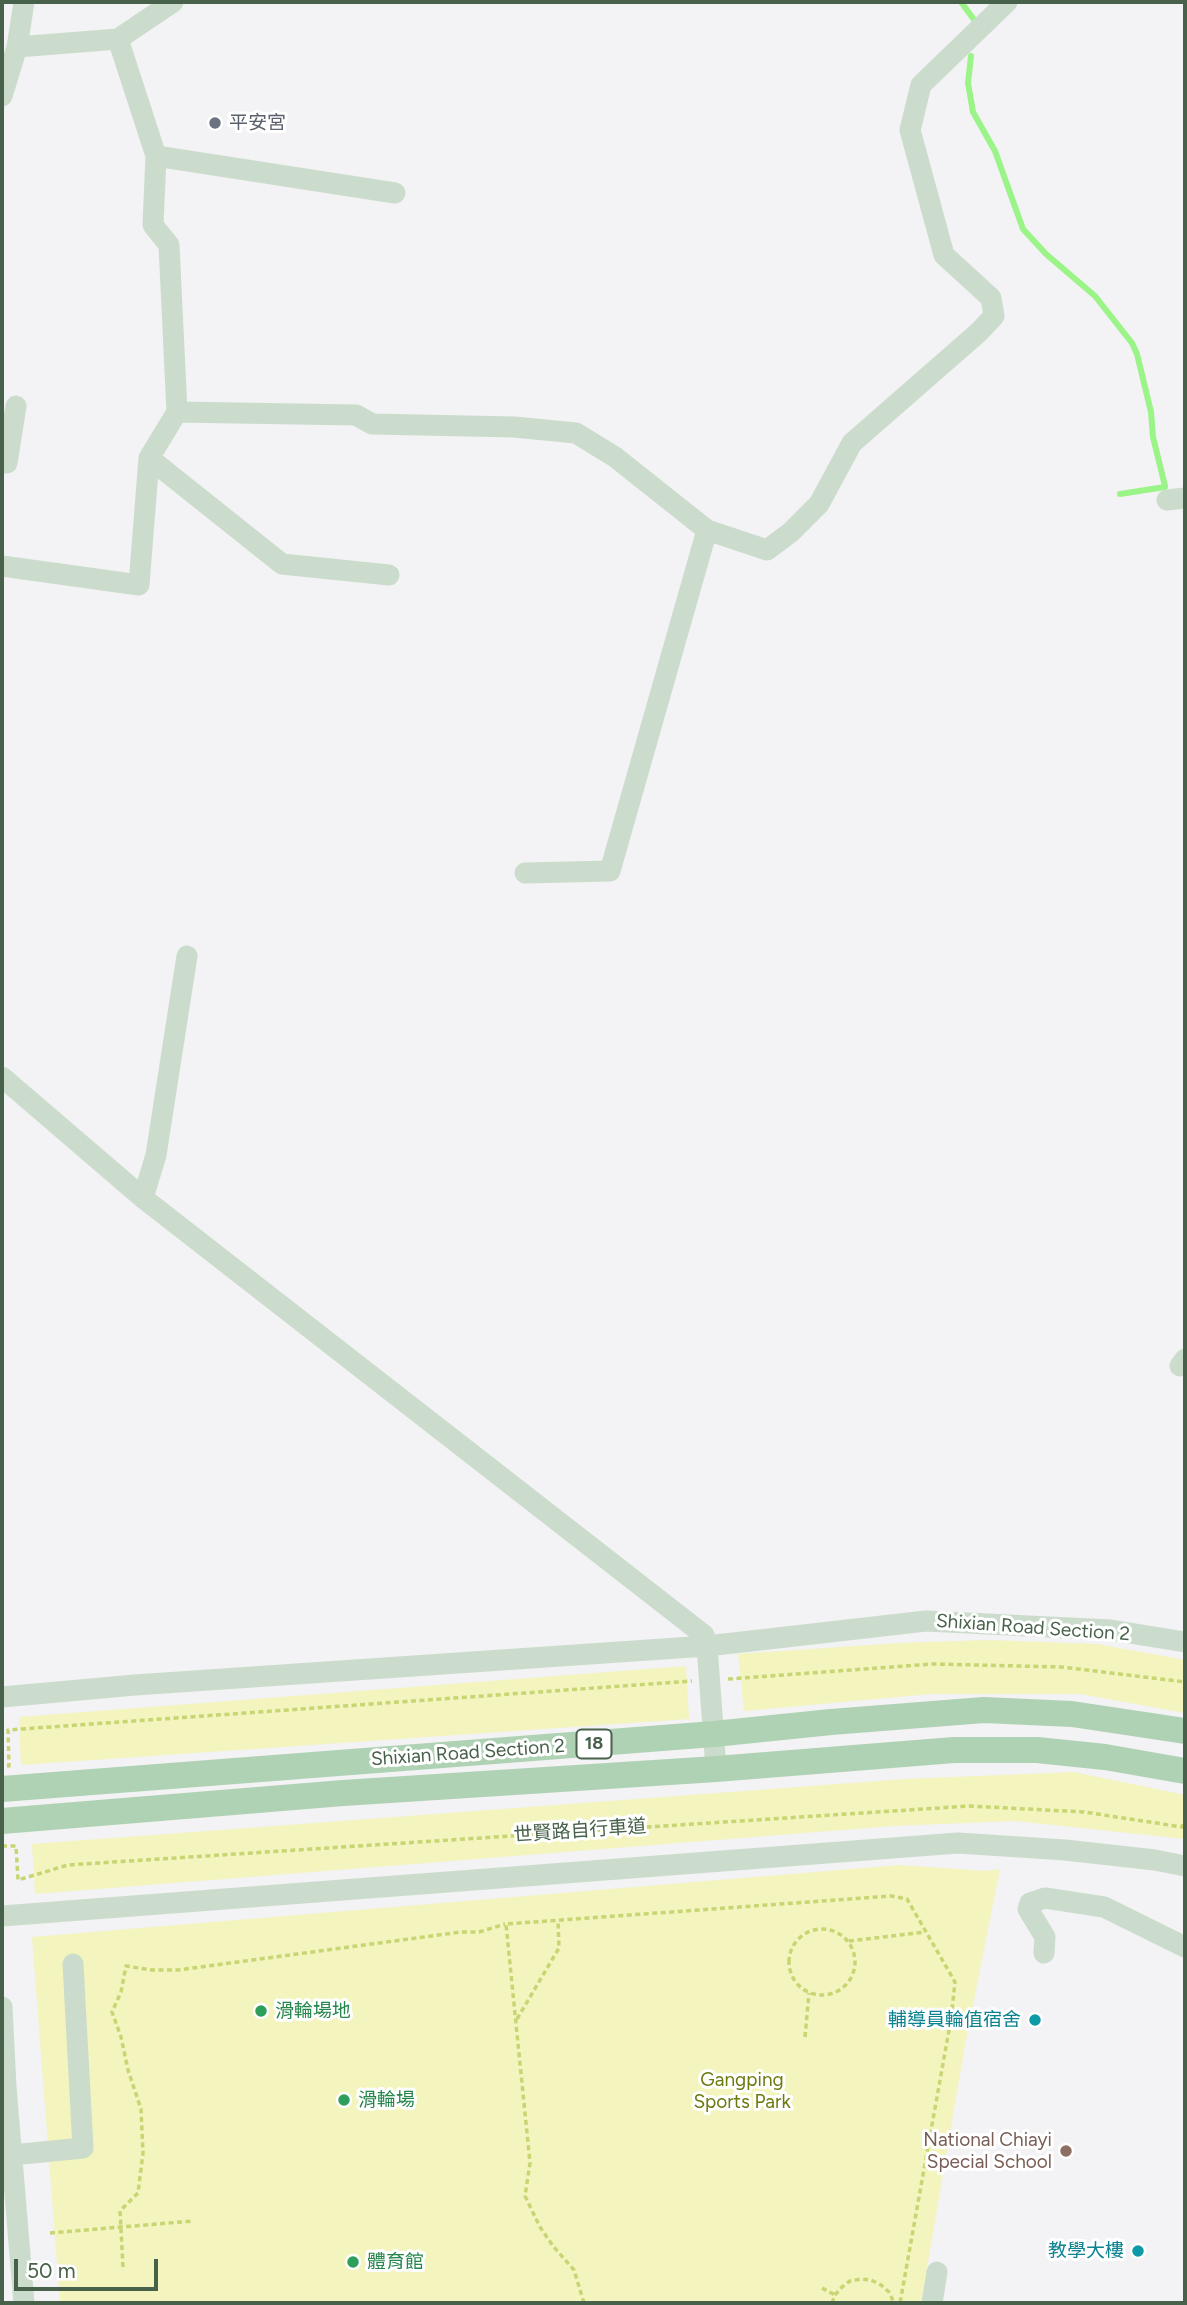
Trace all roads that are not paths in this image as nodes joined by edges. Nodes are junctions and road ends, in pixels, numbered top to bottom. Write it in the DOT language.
graph roads {
  1 [pos="24,2"];
  2 [pos="173,2"];
  3 [pos="1007,2"];
  4 [pos="118,39"];
  5 [pos="17,47"];
  6 [pos="2,96"];
  7 [pos="156,156"];
  8 [pos="395,192"];
  9 [pos="16,407"];
  10 [pos="177,412"];
  11 [pos="149,458"];
  12 [pos="2,463"];
  13 [pos="707,530"];
  14 [pos="2,566"];
  15 [pos="389,575"];
  16 [pos="525,873"];
  17 [pos="187,956"];
  18 [pos="2,1077"];
  19 [pos="142,1198"];
  20 [pos="1185,1642"];
  21 [pos="707,1646"];
  22 [pos="2,1697"];
  23 [pos="1185,1731"];
  24 [pos="714,1734"];
  25 [pos="716,1769"];
  26 [pos="1185,1771"];
  27 [pos="6,1777"];
  28 [pos="2,1821"];
  29 [pos="1185,1866"];
  30 [pos="2,1916"];
  31 [pos="1185,1947"];
  32 [pos="1044,1953"];
  33 [pos="73,1964"];
  34 [pos="2,2007"];
  35 [pos="4,2087"];
  36 [pos="12,2155"];
  37 [pos="937,2272"];
  38 [pos="24,2303"];
  39 [pos="932,2303"];
  1 -- 5 [label="street"];
  2 -- 4 [label="street"];
  3 -- 13 [label="street"];
  4 -- 5 [label="street"];
  4 -- 7 [label="street"];
  5 -- 6 [label="street"];
  7 -- 8 [label="street"];
  7 -- 10 [label="street"];
  9 -- 12 [label="street"];
  10 -- 11 [label="street"];
  10 -- 13 [label="street"];
  11 -- 14 [label="street"];
  11 -- 15 [label="street"];
  13 -- 16 [label="street"];
  17 -- 19 [label="street"];
  18 -- 19 [label="street"];
  19 -- 21 [label="street"];
  20 -- 21 [label="street, Shixian Road Section 2"];
  21 -- 22 [label="street, Shixian Road Section 2"];
  21 -- 24 [label="street"];
  23 -- 24 [label="main road, Shixian Road Section 2 / 18"];
  24 -- 25 [label="street"];
  24 -- 27 [label="main road, Shixian Road Section 2 / 18"];
  25 -- 26 [label="main road, Shixian Road Section 2 / 18"];
  25 -- 28 [label="main road, Shixian Road Section 2 / 18"];
  29 -- 30 [label="street"];
  31 -- 32 [label="street"];
  33 -- 36 [label="street"];
  34 -- 35 [label="street"];
  35 -- 36 [label="street"];
  36 -- 38 [label="street"];
  37 -- 39 [label="street"];
}
